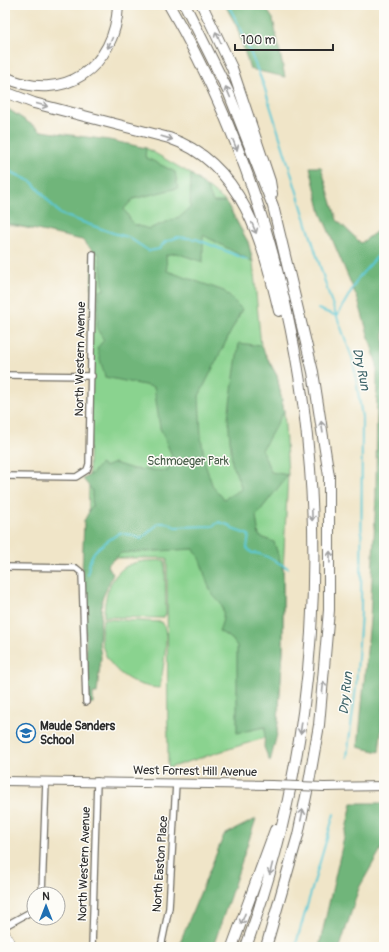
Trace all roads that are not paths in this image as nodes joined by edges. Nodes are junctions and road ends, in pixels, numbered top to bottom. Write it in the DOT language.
graph roads {
  1 [pos="118,5"];
  2 [pos="169,5"];
  3 [pos="185,5"];
  4 [pos="202,5"];
  5 [pos="5,77"];
  6 [pos="5,92"];
  7 [pos="273,206"];
  8 [pos="92,254"];
  9 [pos="5,375"];
  10 [pos="92,376"];
  11 [pos="5,476"];
  12 [pos="311,476"];
  13 [pos="5,567"];
  14 [pos="86,702"];
  15 [pos="296,763"];
  16 [pos="5,781"];
  17 [pos="46,781"];
  18 [pos="97,781"];
  19 [pos="176,783"];
  20 [pos="384,786"];
  21 [pos="298,835"];
  22 [pos="42,886"];
  23 [pos="26,914"];
  24 [pos="5,926"];
  25 [pos="5,933"];
  26 [pos="12,947"];
  27 [pos="92,947"];
  28 [pos="161,947"];
  29 [pos="232,947"];
  30 [pos="246,947"];
  31 [pos="266,947"];
  32 [pos="270,947"];
  1 -- 5 [label="highway, one-way"];
  2 -- 12 [label="highway, one-way"];
  7 -- 3 [label="highway, one-way"];
  7 -- 4 [label="highway, one-way"];
  6 -- 12 [label="highway, one-way"];
  21 -- 7 [label="highway, one-way"];
  8 -- 10 [label="street, North Western Avenue"];
  9 -- 10 [label="street"];
  10 -- 11 [label="street, North Western Avenue"];
  12 -- 15 [label="highway, one-way"];
  13 -- 14 [label="street"];
  15 -- 29 [label="highway, one-way"];
  15 -- 30 [label="highway, one-way"];
  16 -- 17 [label="main road, West Forrest Hill Avenue"];
  17 -- 18 [label="main road, West Forrest Hill Avenue"];
  17 -- 22 [label="street"];
  18 -- 19 [label="main road, West Forrest Hill Avenue"];
  18 -- 27 [label="street, North Western Avenue"];
  19 -- 20 [label="main road, West Forrest Hill Avenue, bridge"];
  19 -- 28 [label="street, North Easton Place"];
  21 -- 31 [label="highway"];
  21 -- 32 [label="highway"];
  23 -- 24 [label="street"];
  25 -- 26 [label="main road"];
}
